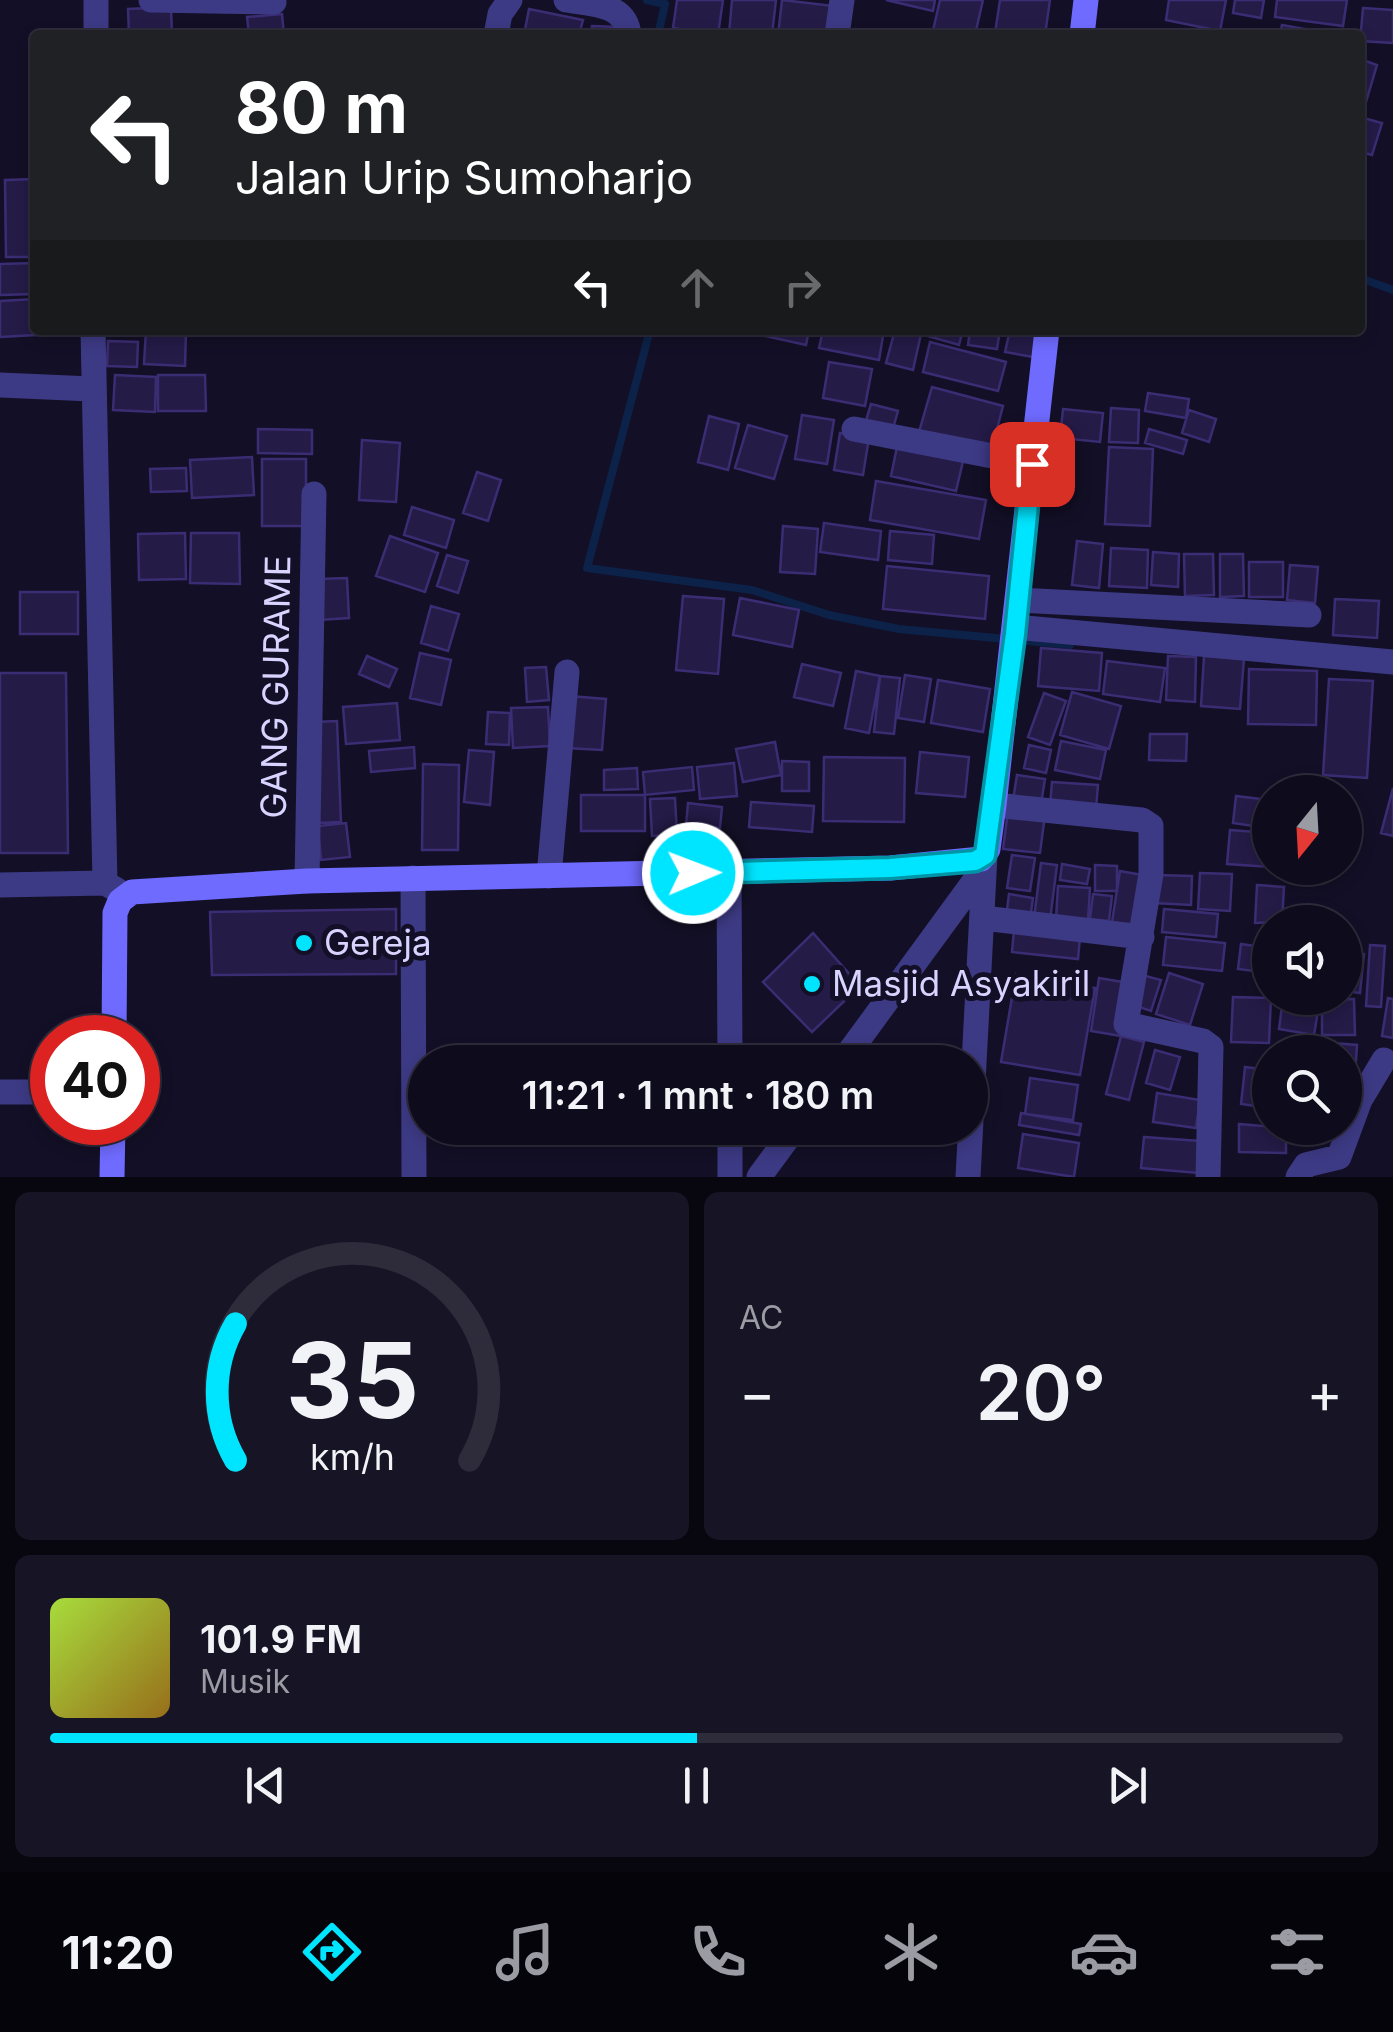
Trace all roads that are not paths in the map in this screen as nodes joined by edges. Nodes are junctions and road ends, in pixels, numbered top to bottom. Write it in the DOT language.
graph roads {
  1 [pos="96,0"];
  2 [pos="151,0"];
  3 [pos="510,0"];
  4 [pos="566,0"];
  5 [pos="842,0"];
  6 [pos="1086,0"];
  7 [pos="274,2"];
  8 [pos="96,30"];
  9 [pos="497,30"];
  10 [pos="627,30"];
  11 [pos="838,30"];
  12 [pos="1083,30"];
  13 [pos="93,335"];
  14 [pos="1046,335"];
  15 [pos="0,385"];
  16 [pos="92,389"];
  17 [pos="854,429"];
  18 [pos="1032,464"];
  19 [pos="314,494"];
  20 [pos="1018,600"];
  21 [pos="1309,614"];
  22 [pos="1014,639"];
  23 [pos="1393,662"];
  24 [pos="567,672"];
  25 [pos="994,805"];
  26 [pos="985,861"];
  27 [pos="729,872"];
  28 [pos="549,876"];
  29 [pos="414,878"];
  30 [pos="307,881"];
  31 [pos="0,885"];
  32 [pos="115,888"];
  33 [pos="983,918"];
  34 [pos="1142,936"];
  35 [pos="114,1015"];
  36 [pos="730,1045"];
  37 [pos="854,1045"];
  38 [pos="1384,1060"];
  39 [pos="0,1092"];
  40 [pos="30,1092"];
  41 [pos="113,1145"];
  42 [pos="730,1145"];
  43 [pos="782,1145"];
  44 [pos="112,1177"];
  45 [pos="414,1177"];
  46 [pos="730,1177"];
  47 [pos="758,1177"];
  48 [pos="968,1177"];
  49 [pos="1208,1177"];
  50 [pos="1298,1177"];
  1 -- 8 [label="street"];
  2 -- 7 [label="street"];
  3 -- 9 [label="street"];
  4 -- 10 [label="street"];
  5 -- 11 [label="street"];
  6 -- 12 [label="street"];
  13 -- 16 [label="street"];
  14 -- 18 [label="street"];
  15 -- 16 [label="street"];
  16 -- 32 [label="street"];
  17 -- 18 [label="street"];
  18 -- 20 [label="street"];
  19 -- 30 [label="street, GANG GURAME"];
  20 -- 21 [label="street"];
  20 -- 22 [label="street"];
  22 -- 23 [label="street"];
  22 -- 25 [label="street"];
  24 -- 28 [label="street"];
  25 -- 26 [label="street"];
  25 -- 34 [label="street"];
  26 -- 27 [label="street"];
  26 -- 33 [label="street"];
  26 -- 37 [label="street"];
  27 -- 28 [label="street"];
  27 -- 36 [label="street"];
  28 -- 29 [label="street"];
  29 -- 30 [label="street"];
  29 -- 45 [label="street"];
  30 -- 32 [label="street"];
  31 -- 32 [label="street"];
  32 -- 35 [label="street"];
  33 -- 34 [label="street"];
  33 -- 48 [label="street"];
  34 -- 49 [label="street"];
  38 -- 50 [label="street"];
  39 -- 40 [label="street"];
  41 -- 44 [label="street"];
  42 -- 46 [label="street"];
  43 -- 47 [label="street"];
}
